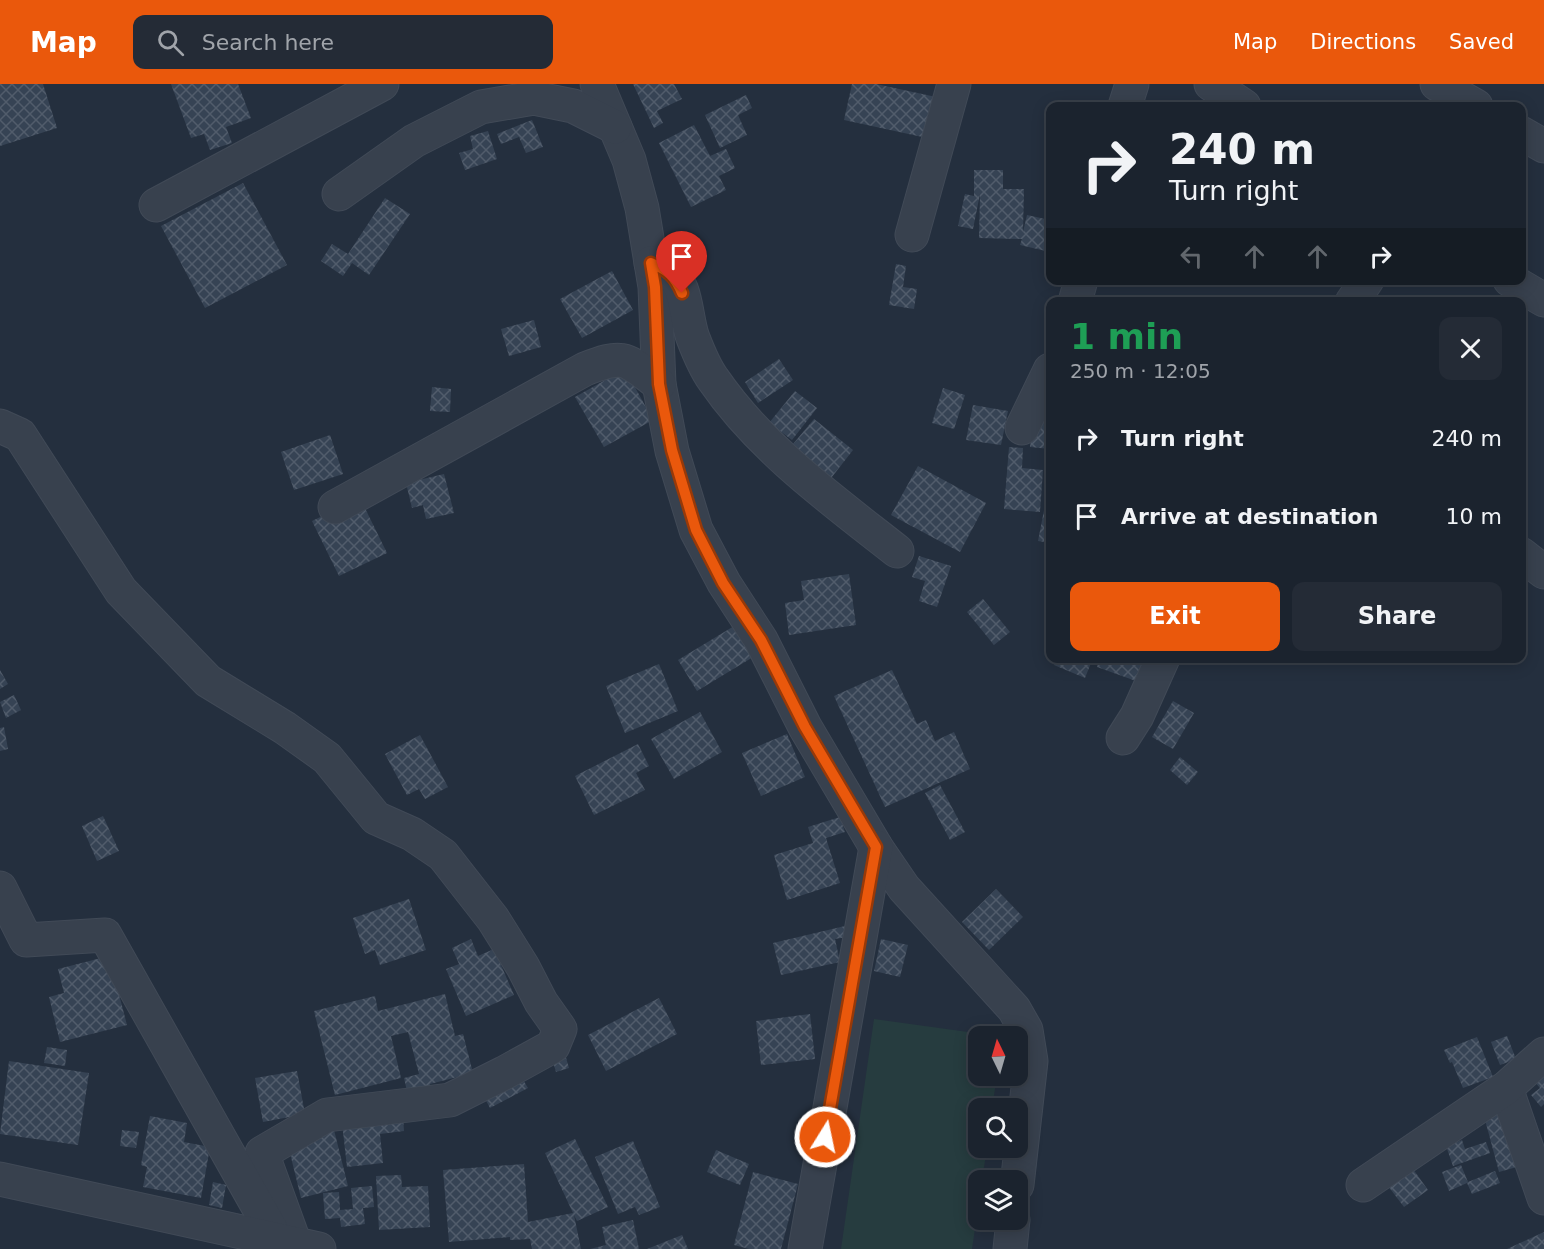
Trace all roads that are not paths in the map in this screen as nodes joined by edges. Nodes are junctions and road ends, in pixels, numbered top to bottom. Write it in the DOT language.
graph roads {
  1 [pos="382,84"];
  2 [pos="597,84"];
  3 [pos="954,84"];
  4 [pos="1132,84"];
  5 [pos="1437,84"];
  6 [pos="1214,85"];
  7 [pos="1126,102"];
  8 [pos="1238,102"];
  9 [pos="1469,102"];
  10 [pos="615,127"];
  11 [pos="1526,136"];
  12 [pos="1544,146"];
  13 [pos="339,194"];
  14 [pos="156,205"];
  15 [pos="912,235"];
  16 [pos="651,263"];
  17 [pos="1518,285"];
  18 [pos="1544,300"];
  19 [pos="1046,378"];
  20 [pos="659,384"];
  21 [pos="0,426"];
  22 [pos="1022,428"];
  23 [pos="335,507"];
  24 [pos="897,551"];
  25 [pos="1526,558"];
  26 [pos="1544,572"];
  27 [pos="1161,663"];
  28 [pos="1123,738"];
  29 [pos="876,847"];
  30 [pos="0,888"];
  31 [pos="1544,1054"];
  32 [pos="1506,1088"];
  33 [pos="1019,1170"];
  34 [pos="0,1179"];
  35 [pos="1364,1185"];
  36 [pos="1544,1198"];
  37 [pos="1012,1230"];
  38 [pos="297,1245"];
  39 [pos="805,1249"];
  40 [pos="1010,1249"];
  1 -- 14 [label="street"];
  2 -- 10 [label="street"];
  3 -- 15 [label="street"];
  4 -- 7 [label="street"];
  5 -- 9 [label="street"];
  6 -- 8 [label="street"];
  10 -- 13 [label="street"];
  10 -- 16 [label="street"];
  11 -- 12 [label="street"];
  16 -- 20 [label="street"];
  16 -- 24 [label="street"];
  17 -- 18 [label="street"];
  19 -- 22 [label="street"];
  20 -- 23 [label="street"];
  20 -- 29 [label="street"];
  21 -- 38 [label="street"];
  25 -- 26 [label="street"];
  27 -- 28 [label="street"];
  29 -- 33 [label="street"];
  29 -- 39 [label="street"];
  30 -- 38 [label="street"];
  31 -- 32 [label="street"];
  32 -- 35 [label="street"];
  32 -- 36 [label="street"];
  34 -- 38 [label="street"];
  37 -- 40 [label="street"];
}
